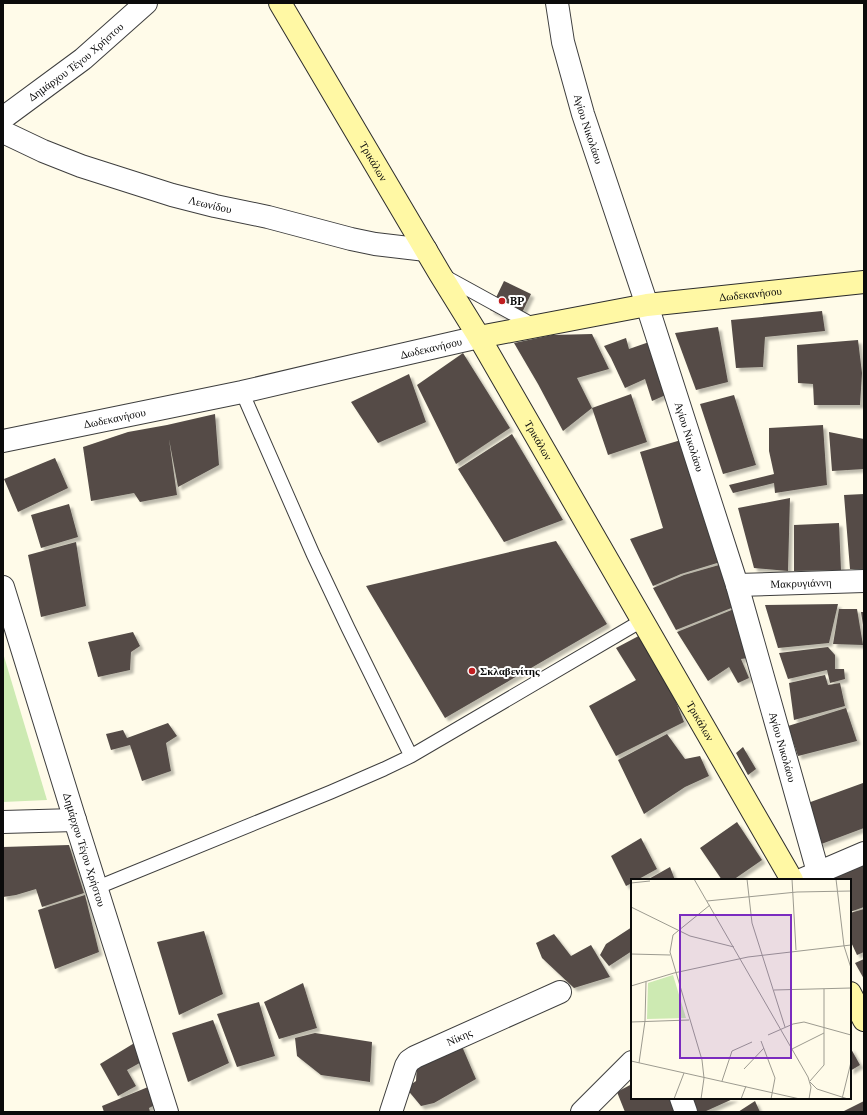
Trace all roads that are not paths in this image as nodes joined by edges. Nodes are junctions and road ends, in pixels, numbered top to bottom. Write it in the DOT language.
graph roads {
  1 [pos="146,3"];
  2 [pos="280,3"];
  3 [pos="557,3"];
  4 [pos="3,118"];
  5 [pos="3,132"];
  6 [pos="426,250"];
  7 [pos="440,274"];
  8 [pos="864,282"];
  9 [pos="646,306"];
  10 [pos="535,326"];
  11 [pos="479,337"];
  12 [pos="242,392"];
  13 [pos="3,442"];
  14 [pos="864,581"];
  15 [pos="737,585"];
  16 [pos="3,587"];
  17 [pos="3,617"];
  18 [pos="643,620"];
  19 [pos="3,625"];
  20 [pos="411,756"];
  21 [pos="75,820"];
  22 [pos="3,822"];
  23 [pos="864,852"];
  24 [pos="810,876"];
  25 [pos="791,879"];
  26 [pos="96,888"];
  27 [pos="560,992"];
  28 [pos="851,995"];
  29 [pos="864,1020"];
  30 [pos="631,1063"];
  31 [pos="681,1099"];
  32 [pos="167,1112"];
  33 [pos="391,1112"];
  34 [pos="582,1112"];
  35 [pos="686,1112"];
  1 -- 4 [label="street, Δημάρχου Τέγου Χρήστου"];
  2 -- 6 [label="main road, Τρικάλων"];
  3 -- 9 [label="street, Αγίου Νικολάου"];
  5 -- 6 [label="street, Λεωνίδου"];
  6 -- 7 [label="main road, Τρικάλων"];
  7 -- 10 [label="lane"];
  7 -- 11 [label="main road, Τρικάλων"];
  8 -- 9 [label="main road, Δωδεκανήσου"];
  9 -- 10 [label="main road, Δωδεκανήσου"];
  9 -- 15 [label="street, Αγίου Νικολάου"];
  10 -- 11 [label="main road, Δωδεκανήσου"];
  11 -- 12 [label="street, Δωδεκανήσου"];
  11 -- 18 [label="main road, Τρικάλων"];
  12 -- 13 [label="street, Δωδεκανήσου"];
  12 -- 20 [label="lane"];
  14 -- 15 [label="street, Μακρυγιάννη"];
  15 -- 24 [label="street, Αγίου Νικολάου"];
  16 -- 21 [label="street, Δημάρχου Τέγου Χρήστου"];
  17 -- 19 [label="street"];
  18 -- 20 [label="lane"];
  18 -- 25 [label="main road, Τρικάλων"];
  20 -- 26 [label="lane"];
  21 -- 22 [label="street"];
  21 -- 26 [label="street, Δημάρχου Τέγου Χρήστου"];
  23 -- 24 [label="street"];
  26 -- 32 [label="street, Δημάρχου Τέγου Χρήστου"];
  27 -- 33 [label="street, Νίκης"];
  28 -- 29 [label="main road"];
  30 -- 34 [label="street"];
  31 -- 35 [label="street"];
}
